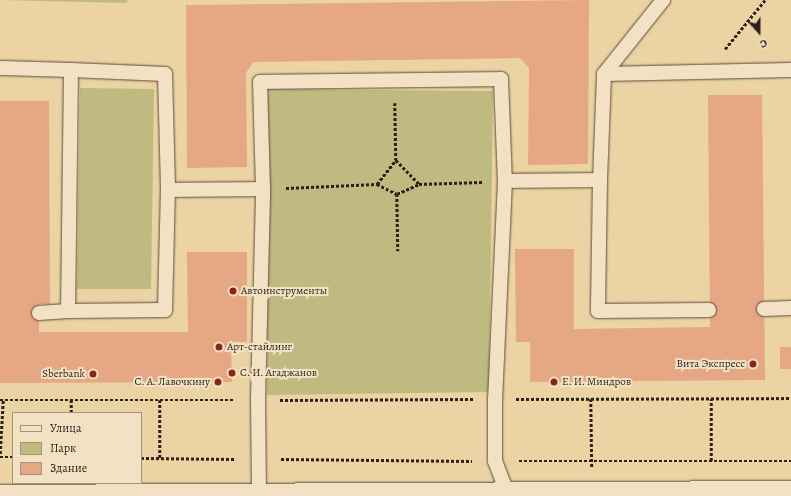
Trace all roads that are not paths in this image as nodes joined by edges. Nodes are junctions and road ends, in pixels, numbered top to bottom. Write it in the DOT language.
graph roads {
  1 [pos="664,0"];
  2 [pos="0,68"];
  3 [pos="71,70"];
  4 [pos="791,70"];
  5 [pos="604,74"];
  6 [pos="600,180"];
  7 [pos="505,181"];
  8 [pos="263,189"];
  9 [pos="168,190"];
  10 [pos="791,308"];
  11 [pos="764,309"];
  12 [pos="710,310"];
  13 [pos="68,311"];
  14 [pos="39,314"];
  15 [pos="507,492"];
  16 [pos="791,492"];
  17 [pos="259,494"];
  18 [pos="0,496"];
  1 -- 5 [label="lane"];
  2 -- 3 [label="lane"];
  3 -- 9 [label="lane"];
  3 -- 13 [label="lane"];
  4 -- 5 [label="lane"];
  5 -- 6 [label="lane"];
  6 -- 7 [label="lane"];
  6 -- 12 [label="lane"];
  7 -- 8 [label="lane"];
  7 -- 15 [label="lane"];
  8 -- 9 [label="lane"];
  8 -- 17 [label="lane"];
  9 -- 13 [label="lane"];
  10 -- 11 [label="lane"];
  13 -- 14 [label="lane"];
  15 -- 16 [label="street"];
  15 -- 17 [label="street"];
  17 -- 18 [label="street"];
}
